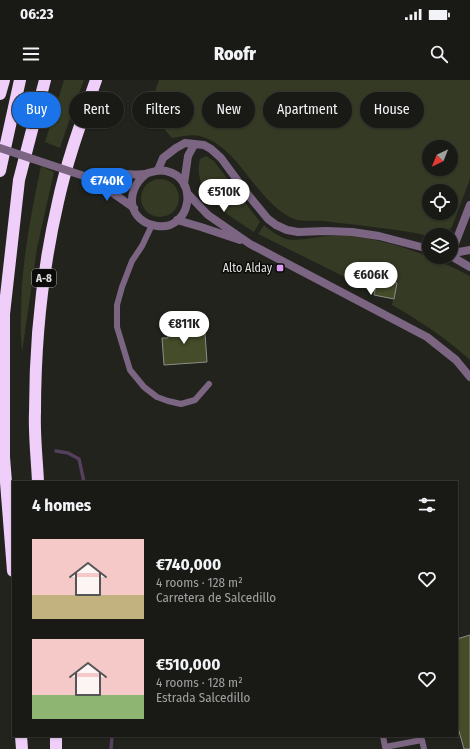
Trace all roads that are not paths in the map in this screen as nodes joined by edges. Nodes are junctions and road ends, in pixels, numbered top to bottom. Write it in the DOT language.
graph roads {
  1 [pos="4,80"];
  2 [pos="20,80"];
  3 [pos="45,80"];
  4 [pos="96,80"];
  5 [pos="0,94"];
  6 [pos="194,145"];
  7 [pos="0,148"];
  8 [pos="158,170"];
  9 [pos="0,171"];
  10 [pos="146,174"];
  11 [pos="93,179"];
  12 [pos="184,184"];
  13 [pos="188,194"];
  14 [pos="470,205"];
  15 [pos="134,208"];
  16 [pos="177,220"];
  17 [pos="152,225"];
  18 [pos="458,237"];
  19 [pos="250,244"];
  20 [pos="422,247"];
  21 [pos="470,250"];
  22 [pos="458,252"];
  23 [pos="458,259"];
  24 [pos="470,267"];
  25 [pos="470,377"];
  26 [pos="209,384"];
  27 [pos="38,481"];
  28 [pos="12,558"];
  29 [pos="21,737"];
  30 [pos="56,737"];
  31 [pos="383,737"];
  32 [pos="22,749"];
  33 [pos="56,749"];
  34 [pos="424,749"];
  1 -- 5 [label="highway"];
  2 -- 9 [label="highway"];
  3 -- 28 [label="highway"];
  4 -- 27 [label="highway, A-8"];
  6 -- 8 [label="street"];
  6 -- 12 [label="street"];
  6 -- 20 [label="street"];
  7 -- 11 [label="street, bridge"];
  8 -- 10 [label="street"];
  8 -- 12 [label="street"];
  10 -- 11 [label="street"];
  10 -- 15 [label="street"];
  11 -- 15 [label="street"];
  12 -- 13 [label="street"];
  13 -- 16 [label="street"];
  13 -- 19 [label="street"];
  14 -- 18 [label="street"];
  15 -- 17 [label="street"];
  16 -- 17 [label="street"];
  16 -- 19 [label="street"];
  17 -- 26 [label="lane"];
  19 -- 25 [label="street"];
  21 -- 22 [label="street"];
  23 -- 24 [label="street"];
  29 -- 32 [label="highway"];
  30 -- 33 [label="highway"];
  31 -- 34 [label="lane"];
}
